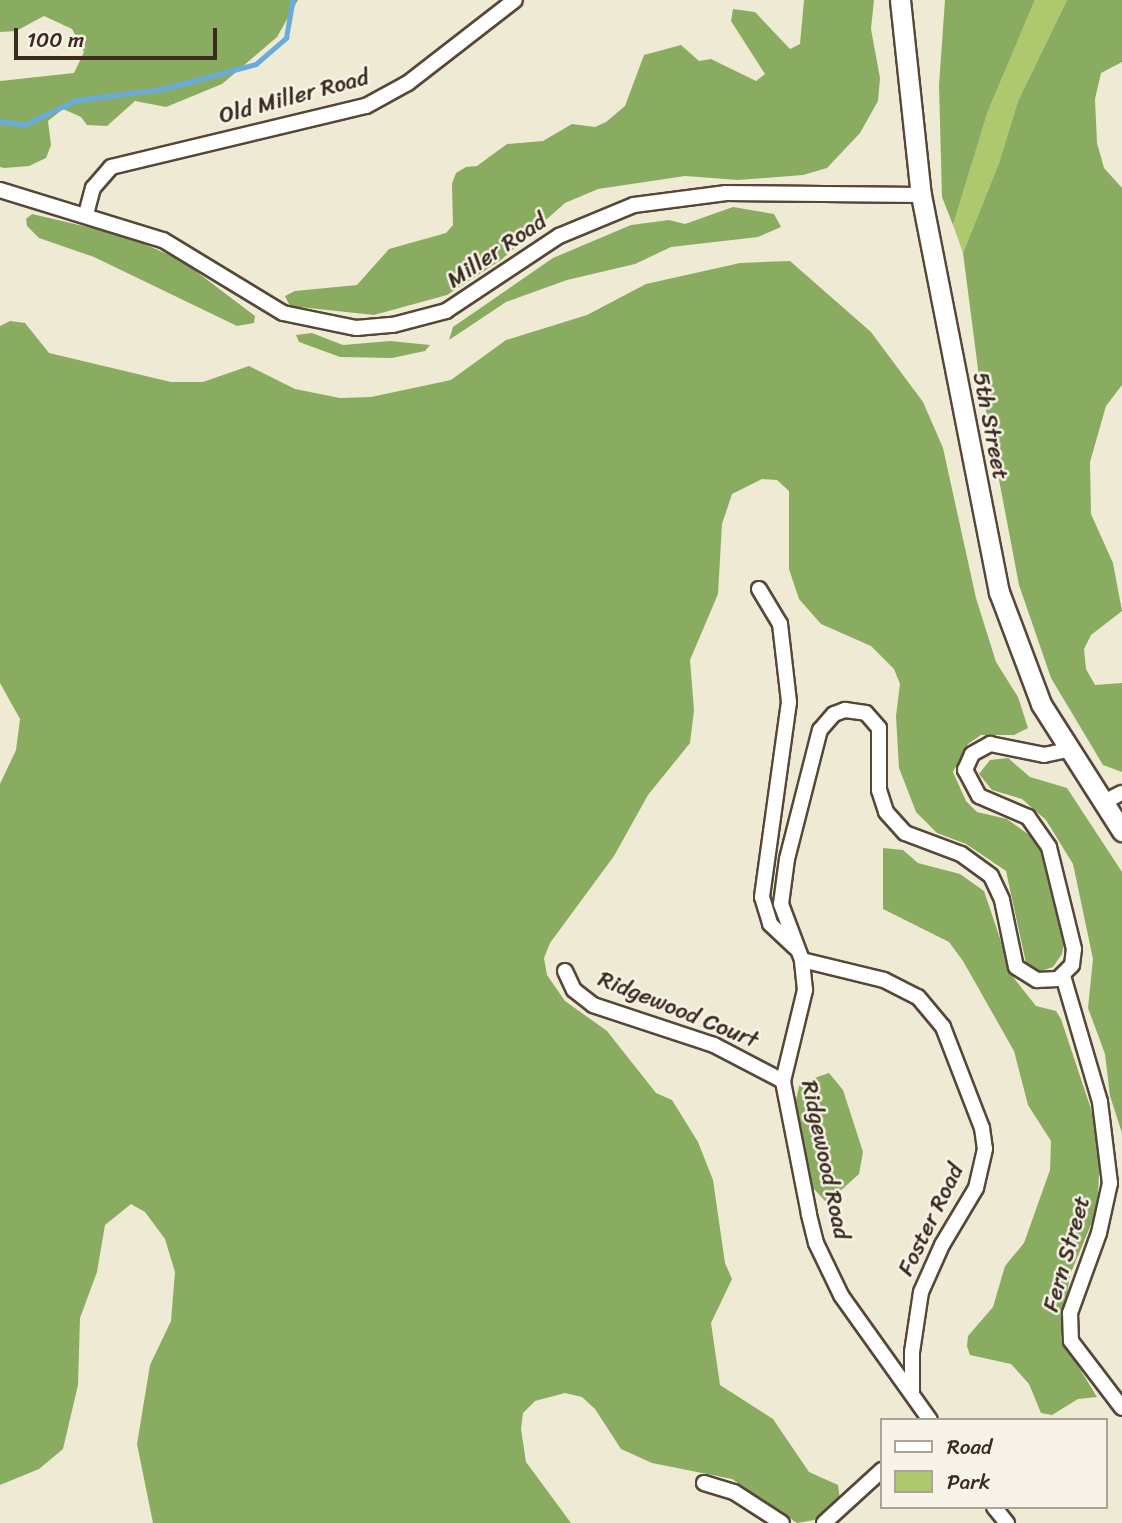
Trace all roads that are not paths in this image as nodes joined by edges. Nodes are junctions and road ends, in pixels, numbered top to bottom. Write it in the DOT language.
graph roads {
  1 [pos="515,0"];
  2 [pos="900,0"];
  3 [pos="0,190"];
  4 [pos="921,195"];
  5 [pos="86,214"];
  6 [pos="759,589"];
  7 [pos="1067,750"];
  8 [pos="1122,793"];
  9 [pos="1102,803"];
  10 [pos="1122,831"];
  11 [pos="799,954"];
  12 [pos="565,971"];
  13 [pos="1063,975"];
  14 [pos="783,1081"];
  15 [pos="912,1392"];
  16 [pos="1122,1408"];
  17 [pos="929,1418"];
  18 [pos="880,1472"];
  19 [pos="705,1483"];
  20 [pos="782,1523"];
  21 [pos="824,1523"];
  1 -- 5 [label="street, Old Miller Road"];
  2 -- 4 [label="main road, 5th Street"];
  3 -- 5 [label="street, Miller Road"];
  4 -- 5 [label="street, Miller Road"];
  4 -- 7 [label="main road, 5th Street"];
  6 -- 11 [label="street, Foster Road"];
  7 -- 9 [label="main road, 5th Street"];
  7 -- 13 [label="street"];
  8 -- 9 [label="street"];
  9 -- 10 [label="main road, 5th Street"];
  11 -- 13 [label="street, Ridgewood Road"];
  11 -- 14 [label="street, Ridgewood Road"];
  11 -- 15 [label="street, Foster Road"];
  12 -- 14 [label="street, Ridgewood Court"];
  13 -- 16 [label="street, Fern Street"];
  14 -- 15 [label="street, Ridgewood Road"];
  15 -- 17 [label="street, Ridgewood Road"];
  18 -- 21 [label="street"];
  19 -- 20 [label="street"];
}
